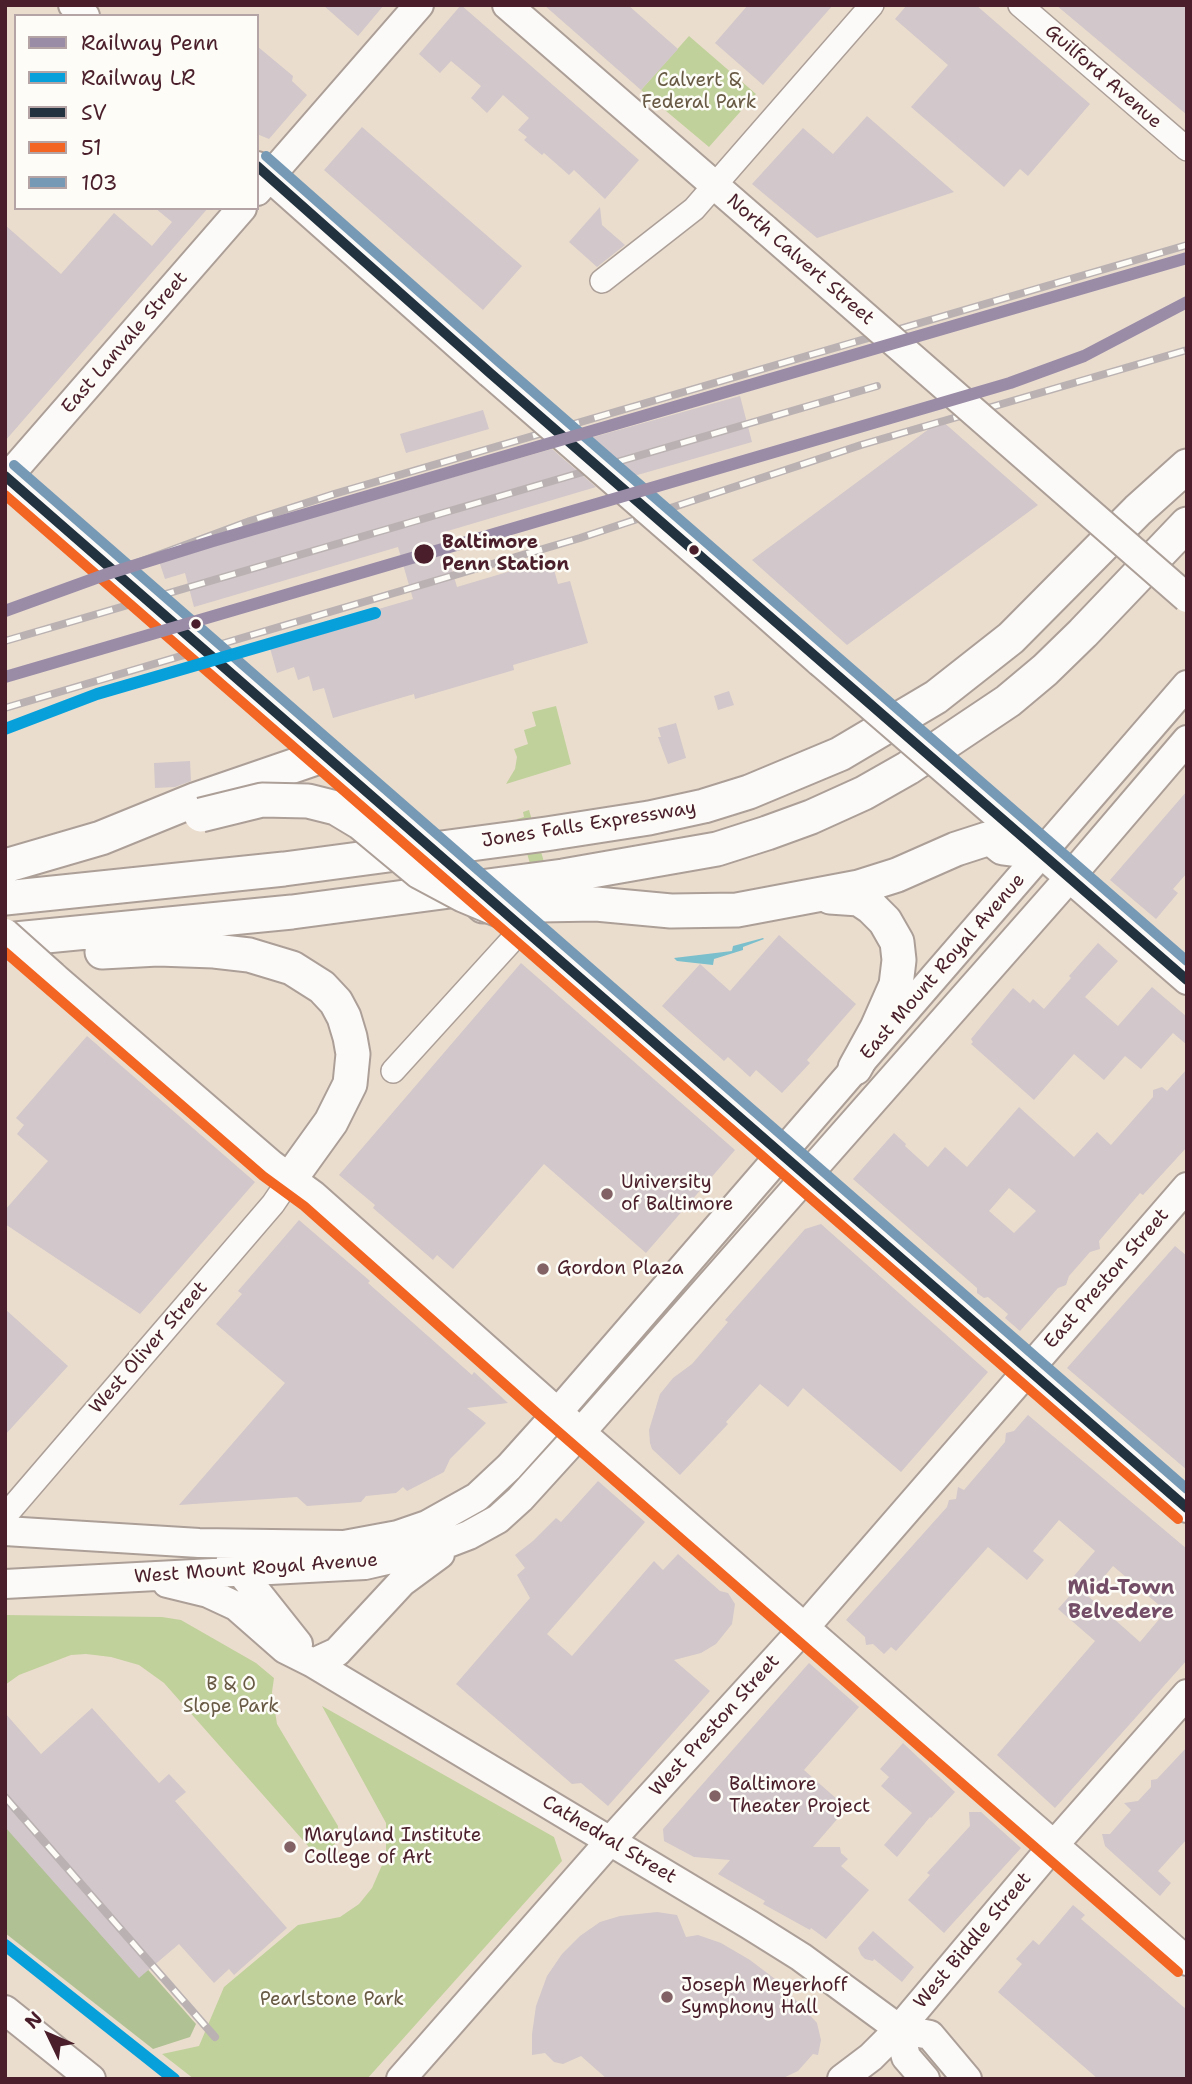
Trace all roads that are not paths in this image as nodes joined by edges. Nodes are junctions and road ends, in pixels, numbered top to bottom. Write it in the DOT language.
graph roads {
  1 [pos="419,5"];
  2 [pos="507,5"];
  3 [pos="872,5"];
  4 [pos="1020,5"];
  5 [pos="1187,149"];
  6 [pos="261,178"];
  7 [pos="715,186"];
  8 [pos="240,210"];
  9 [pos="601,281"];
  10 [pos="1187,466"];
  11 [pos="6,478"];
  12 [pos="1187,524"];
  13 [pos="1187,598"];
  14 [pos="1187,685"];
  15 [pos="1187,740"];
  16 [pos="325,755"];
  17 [pos="199,807"];
  18 [pos="1041,853"];
  19 [pos="5,866"];
  20 [pos="1070,877"];
  21 [pos="5,898"];
  22 [pos="796,900"];
  23 [pos="292,912"];
  24 [pos="515,921"];
  25 [pos="5,933"];
  26 [pos="5,940"];
  27 [pos="5,962"];
  28 [pos="1187,980"];
  29 [pos="855,1068"];
  30 [pos="393,1071"];
  31 [pos="781,1153"];
  32 [pos="806,1175"];
  33 [pos="290,1178"];
  34 [pos="1187,1187"];
  35 [pos="1028,1371"];
  36 [pos="558,1412"];
  37 [pos="581,1432"];
  38 [pos="1187,1508"];
  39 [pos="5,1516"];
  40 [pos="5,1531"];
  41 [pos="469,1535"];
  42 [pos="199,1543"];
  43 [pos="240,1571"];
  44 [pos="141,1576"];
  45 [pos="5,1584"];
  46 [pos="805,1627"];
  47 [pos="313,1663"];
  48 [pos="1187,1694"];
  49 [pos="611,1840"];
  50 [pos="1053,1846"];
  51 [pos="1187,1961"];
  52 [pos="5,2010"];
  53 [pos="899,2029"];
  54 [pos="91,2079"];
  55 [pos="401,2079"];
  56 [pos="842,2079"];
  57 [pos="925,2079"];
  58 [pos="967,2079"];
  1 -- 6 [label="main road"];
  2 -- 7 [label="main road, North Calvert Street"];
  3 -- 7 [label="street"];
  4 -- 5 [label="street, Guilford Avenue"];
  6 -- 18 [label="main road, bridge"];
  7 -- 9 [label="street"];
  7 -- 13 [label="main road, North Calvert Street, bridge"];
  8 -- 11 [label="main road, East Lanvale Street"];
  10 -- 21 [label="highway, Jones Falls Expressway"];
  11 -- 16 [label="main road, bridge"];
  12 -- 23 [label="highway"];
  14 -- 18 [label="main road, East Mount Royal Avenue"];
  15 -- 20 [label="main road, East Mount Royal Avenue"];
  16 -- 17 [label="highway"];
  16 -- 24 [label="main road, bridge"];
  17 -- 19 [label="highway"];
  17 -- 24 [label="highway, bridge"];
  18 -- 20 [label="main road"];
  18 -- 22 [label="highway"];
  18 -- 29 [label="main road, East Mount Royal Avenue"];
  20 -- 28 [label="main road"];
  20 -- 32 [label="main road, East Mount Royal Avenue"];
  22 -- 23 [label="highway"];
  22 -- 29 [label="highway"];
  23 -- 26 [label="highway"];
  24 -- 30 [label="street"];
  24 -- 31 [label="main road"];
  25 -- 33 [label="main road, bridge"];
  27 -- 33 [label="highway"];
  29 -- 31 [label="main road, East Mount Royal Avenue"];
  31 -- 32 [label="main road"];
  31 -- 36 [label="main road, West Mount Royal Avenue"];
  32 -- 35 [label="main road"];
  32 -- 37 [label="main road, West Mount Royal Avenue"];
  33 -- 36 [label="main road"];
  33 -- 39 [label="street, West Oliver Street"];
  34 -- 35 [label="main road, East Preston Street"];
  35 -- 38 [label="main road"];
  35 -- 46 [label="main road, West Preston Street"];
  36 -- 37 [label="main road"];
  36 -- 42 [label="main road, West Mount Royal Avenue"];
  37 -- 41 [label="main road, West Mount Royal Avenue"];
  37 -- 46 [label="main road"];
  40 -- 42 [label="main road, West Mount Royal Avenue"];
  41 -- 43 [label="main road, West Mount Royal Avenue"];
  41 -- 47 [label="main road"];
  42 -- 43 [label="main road, Cathedral Street"];
  43 -- 44 [label="main road, West Mount Royal Avenue"];
  43 -- 47 [label="main road, Cathedral Street"];
  44 -- 45 [label="main road, West Mount Royal Avenue"];
  44 -- 47 [label="main road, Cathedral Street"];
  46 -- 49 [label="main road, West Preston Street"];
  46 -- 50 [label="main road"];
  47 -- 49 [label="main road, Cathedral Street"];
  48 -- 50 [label="main road, West Biddle Street"];
  49 -- 53 [label="main road, Cathedral Street"];
  49 -- 55 [label="main road, West Preston Street"];
  50 -- 51 [label="main road"];
  50 -- 53 [label="main road, West Biddle Street"];
  52 -- 54 [label="main road"];
  53 -- 56 [label="main road, West Biddle Street"];
  53 -- 57 [label="main road"];
  53 -- 58 [label="main road"];
}
